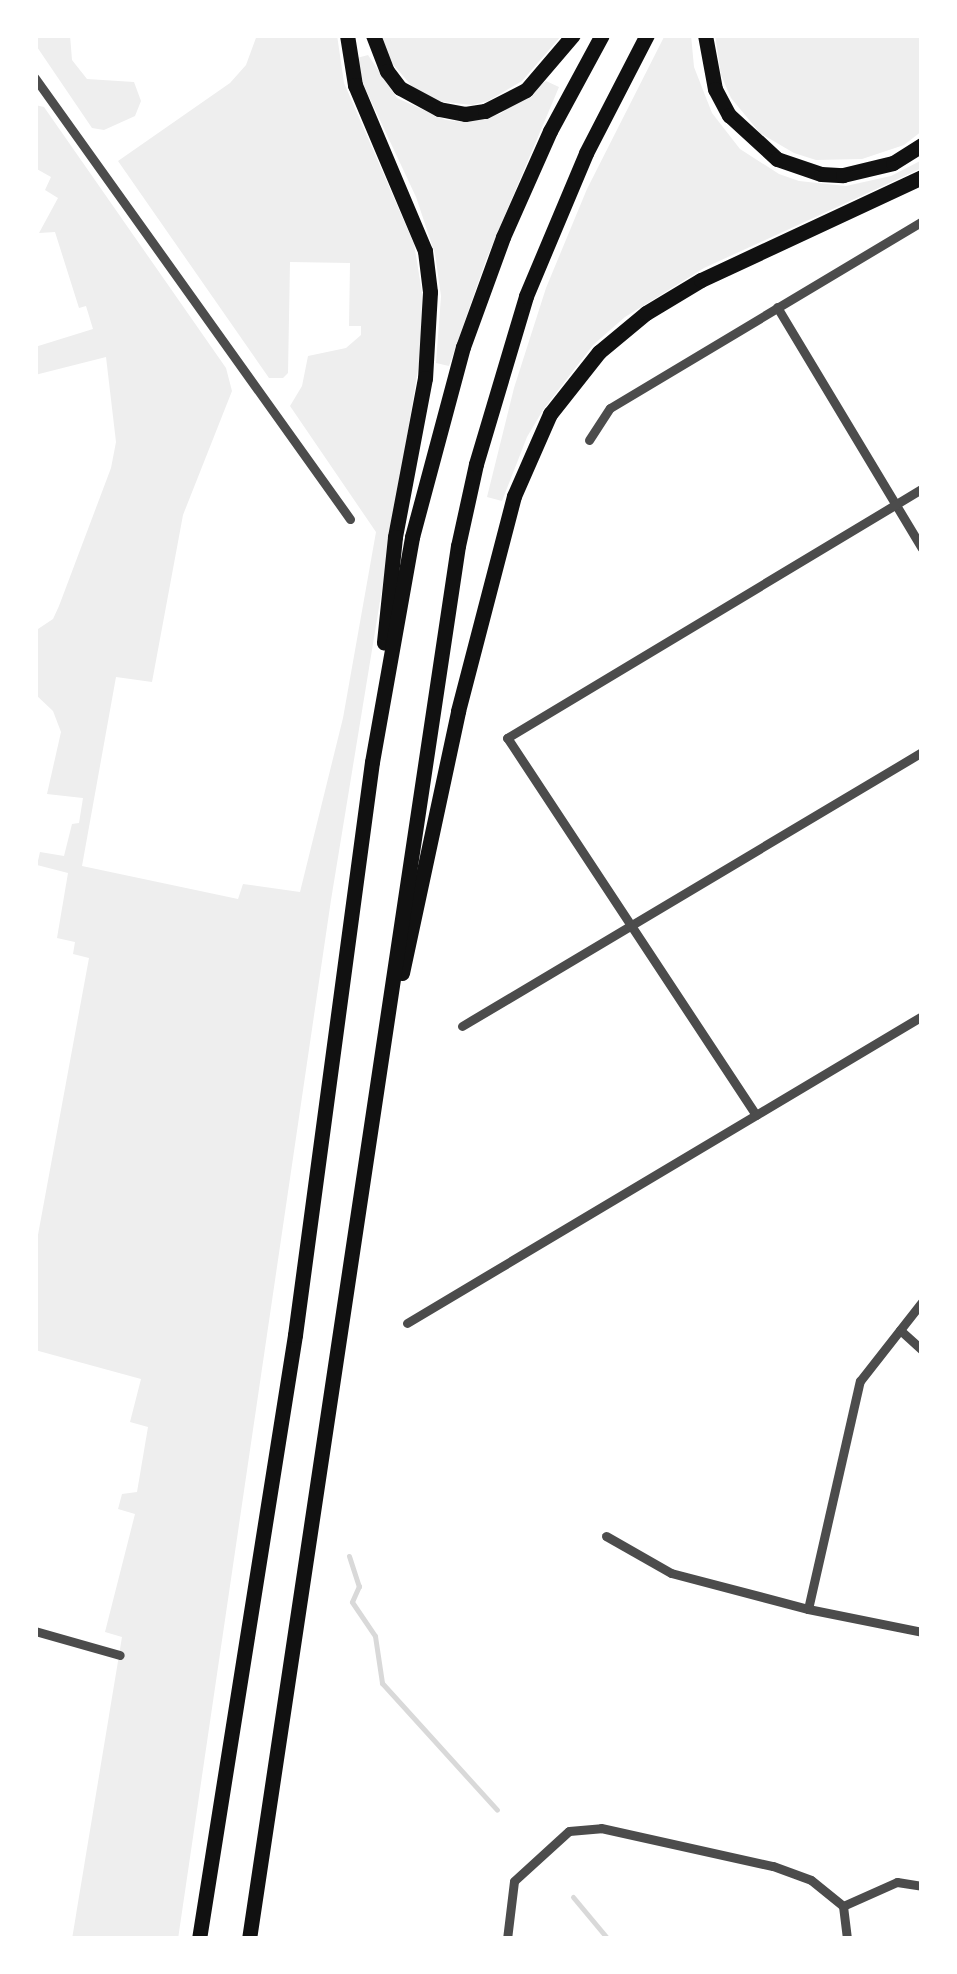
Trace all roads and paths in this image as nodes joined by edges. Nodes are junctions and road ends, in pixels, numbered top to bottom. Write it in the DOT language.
graph roads {
  1 [pos="347,35"];
  2 [pos="373,35"];
  3 [pos="574,35"];
  4 [pos="602,35"];
  5 [pos="647,35"];
  6 [pos="705,35"];
  7 [pos="35,78"];
  8 [pos="922,144"];
  9 [pos="922,177"];
  10 [pos="922,220"];
  11 [pos="777,307"];
  12 [pos="589,440"];
  13 [pos="922,489"];
  14 [pos="896,504"];
  15 [pos="350,519"];
  16 [pos="922,548"];
  17 [pos="922,752"];
  18 [pos="372,762"];
  19 [pos="633,924"];
  20 [pos="922,1016"];
  21 [pos="462,1026"];
  22 [pos="380,1070"];
  23 [pos="756,1115"];
  24 [pos="922,1302"];
  25 [pos="407,1323"];
  26 [pos="900,1330"];
  27 [pos="922,1350"];
  28 [pos="606,1536"];
  29 [pos="808,1609"];
  30 [pos="35,1630"];
  31 [pos="922,1632"];
  32 [pos="120,1655"];
  33 [pos="922,1886"];
  34 [pos="843,1906"];
  35 [pos="199,1939"];
  36 [pos="249,1939"];
  37 [pos="507,1939"];
  38 [pos="847,1939"];
  1 -- 18 [label="highway"];
  2 -- 3 [label="highway"];
  4 -- 18 [label="highway"];
  5 -- 22 [label="highway"];
  6 -- 8 [label="highway"];
  7 -- 15 [label="street"];
  9 -- 22 [label="highway"];
  10 -- 11 [label="street"];
  11 -- 12 [label="street"];
  11 -- 14 [label="street"];
  13 -- 14 [label="street"];
  14 -- 16 [label="street"];
  14 -- 19 [label="street"];
  17 -- 19 [label="street"];
  18 -- 35 [label="highway"];
  19 -- 21 [label="street"];
  19 -- 23 [label="street"];
  20 -- 23 [label="street"];
  22 -- 36 [label="highway"];
  23 -- 25 [label="street"];
  24 -- 26 [label="street"];
  26 -- 27 [label="street"];
  26 -- 29 [label="street"];
  28 -- 29 [label="street"];
  29 -- 31 [label="street"];
  30 -- 32 [label="street"];
  33 -- 34 [label="street"];
  34 -- 37 [label="street"];
  34 -- 38 [label="street"];
}
